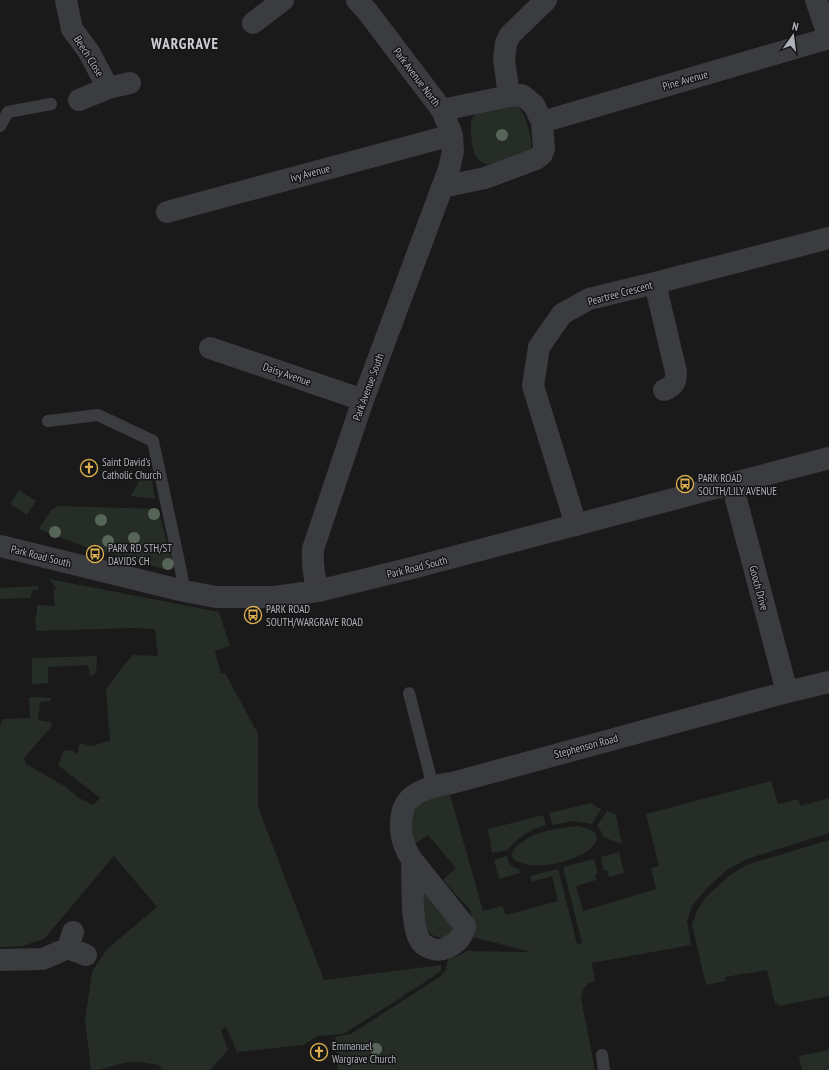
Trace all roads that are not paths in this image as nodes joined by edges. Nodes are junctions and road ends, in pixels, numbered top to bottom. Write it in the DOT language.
graph roads {
  1 [pos="66,0"];
  2 [pos="357,0"];
  3 [pos="546,0"];
  4 [pos="816,0"];
  5 [pos="272,3"];
  6 [pos="253,22"];
  7 [pos="829,38"];
  8 [pos="130,83"];
  9 [pos="108,88"];
  10 [pos="509,96"];
  11 [pos="79,100"];
  12 [pos="51,104"];
  13 [pos="442,110"];
  14 [pos="542,122"];
  15 [pos="0,126"];
  16 [pos="452,135"];
  17 [pos="442,187"];
  18 [pos="167,212"];
  19 [pos="829,238"];
  20 [pos="655,283"];
  21 [pos="210,348"];
  22 [pos="664,390"];
  23 [pos="363,400"];
  24 [pos="48,421"];
  25 [pos="829,458"];
  26 [pos="732,484"];
  27 [pos="576,525"];
  28 [pos="0,546"];
  29 [pos="184,591"];
  30 [pos="318,591"];
  31 [pos="829,682"];
  32 [pos="787,692"];
  33 [pos="409,693"];
  34 [pos="433,787"];
  35 [pos="412,860"];
  36 [pos="76,945"];
  37 [pos="0,960"];
  38 [pos="602,1055"];
  39 [pos="604,1070"];
  1 -- 9 [label="street, Beech Close"];
  2 -- 13 [label="street, Park Avenue North"];
  3 -- 10 [label="street"];
  4 -- 7 [label="street"];
  5 -- 6 [label="street"];
  7 -- 14 [label="street, Pine Avenue"];
  8 -- 9 [label="street, Beech Close"];
  9 -- 11 [label="street, Beech Close"];
  10 -- 13 [label="street"];
  10 -- 14 [label="street"];
  12 -- 15 [label="lane"];
  13 -- 16 [label="street, Park Avenue North"];
  14 -- 17 [label="street"];
  16 -- 17 [label="street, Park Avenue North"];
  16 -- 18 [label="street, Ivy Avenue"];
  17 -- 23 [label="street, Park Avenue South"];
  19 -- 20 [label="street, Peartree Crescent"];
  20 -- 22 [label="street"];
  20 -- 27 [label="street, Peartree Crescent"];
  21 -- 23 [label="street, Daisy Avenue"];
  23 -- 30 [label="street, Park Avenue South"];
  24 -- 29 [label="lane"];
  25 -- 26 [label="street, Park Road South"];
  26 -- 27 [label="street, Park Road South"];
  26 -- 32 [label="street, Gooch Drive"];
  27 -- 30 [label="street, Park Road South"];
  28 -- 29 [label="street, Park Road South"];
  29 -- 30 [label="street, Park Road South"];
  31 -- 32 [label="street, Stephenson Road"];
  32 -- 34 [label="street, Stephenson Road"];
  33 -- 34 [label="lane"];
  34 -- 35 [label="street, Stephenson Road"];
  36 -- 37 [label="street"];
  38 -- 39 [label="lane"];
}
